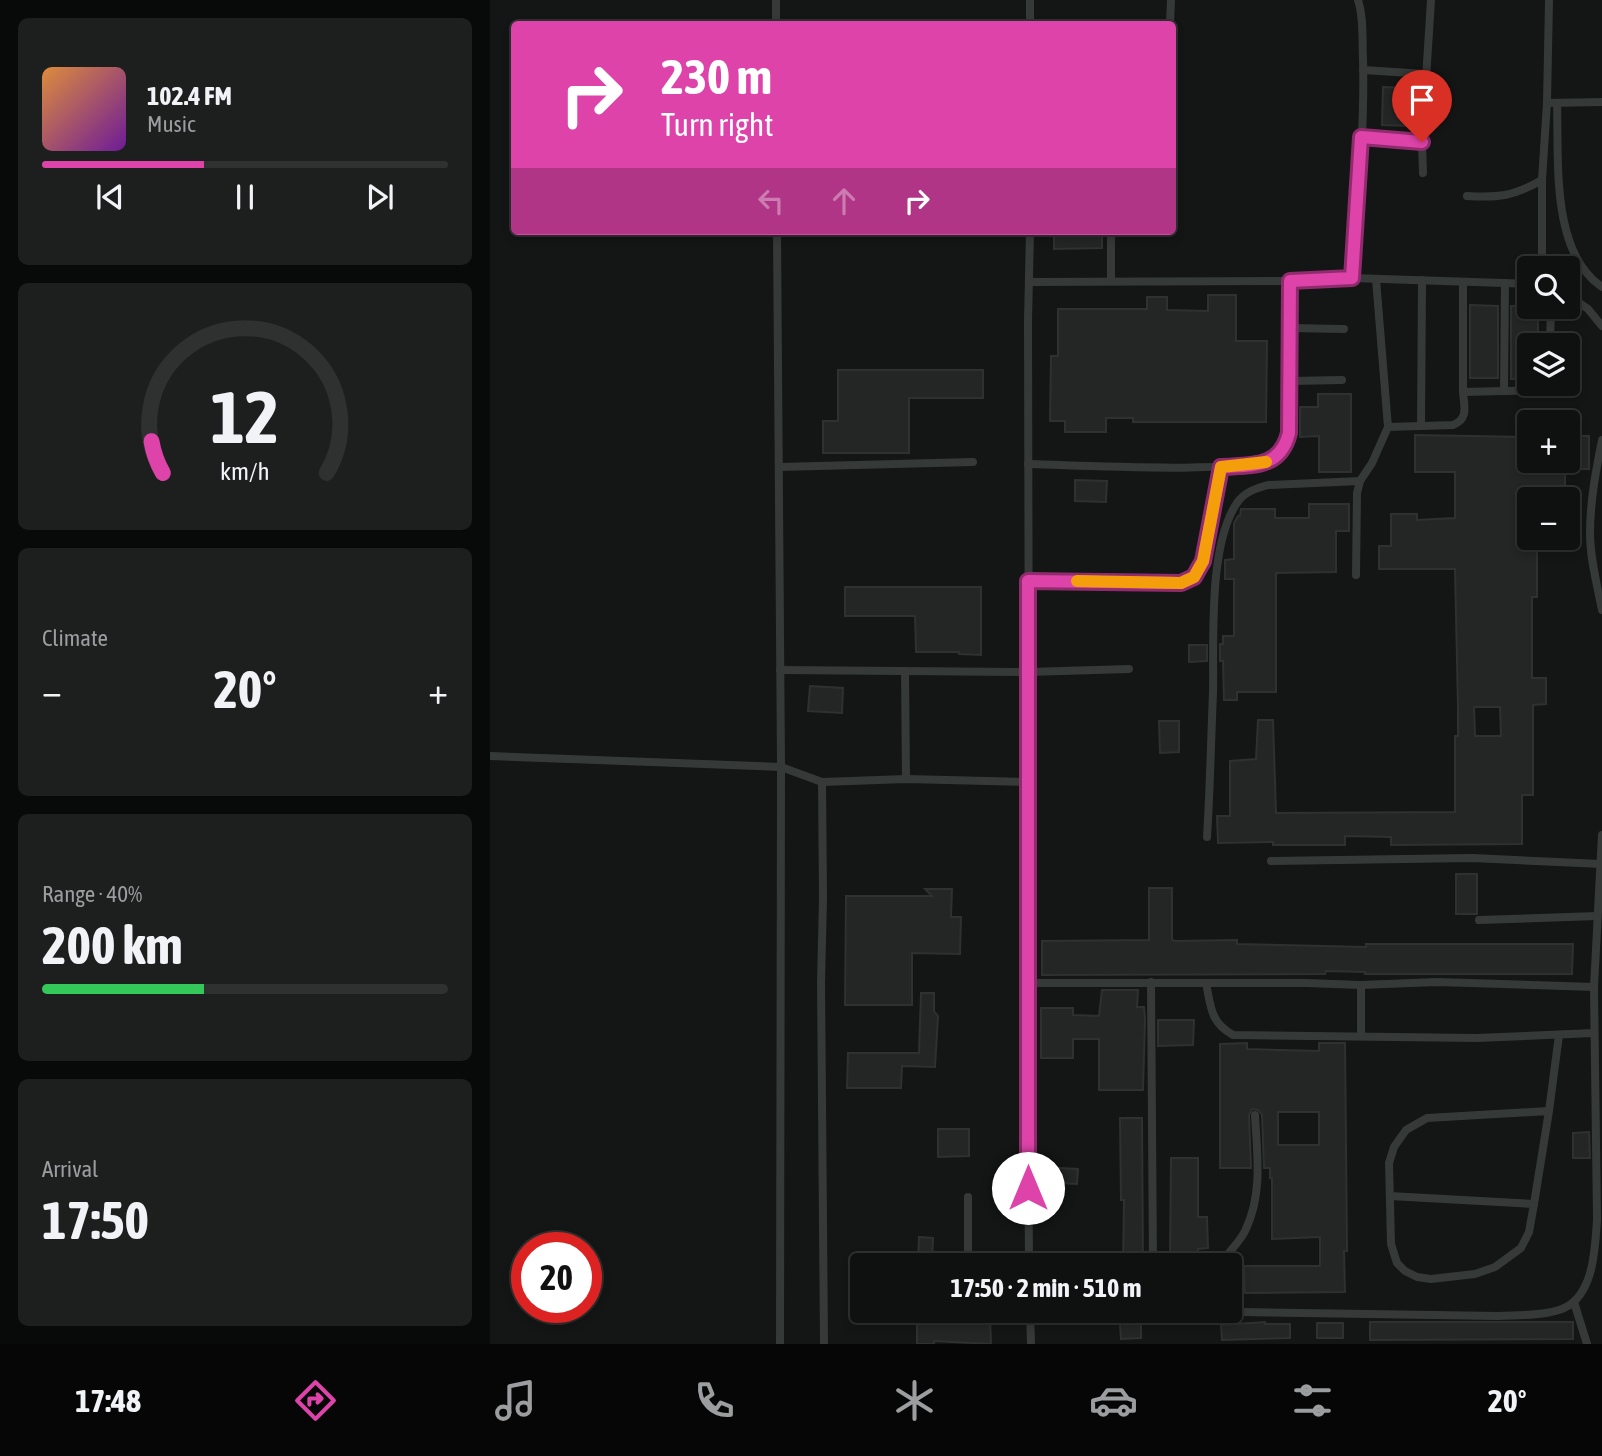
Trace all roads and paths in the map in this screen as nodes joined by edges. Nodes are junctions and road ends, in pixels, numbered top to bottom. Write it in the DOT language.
graph roads {
  1 [pos="776,0"];
  2 [pos="1030,0"];
  3 [pos="1171,0"];
  4 [pos="1358,0"];
  5 [pos="1432,0"];
  6 [pos="1549,0"];
  7 [pos="776,21"];
  8 [pos="1030,21"];
  9 [pos="1170,21"];
  10 [pos="1363,69"];
  11 [pos="1426,74"];
  12 [pos="1602,102"];
  13 [pos="1547,103"];
  14 [pos="1557,103"];
  15 [pos="1361,137"];
  16 [pos="1422,142"];
  17 [pos="1423,173"];
  18 [pos="1542,180"];
  19 [pos="1467,195"];
  20 [pos="777,235"];
  21 [pos="1030,235"];
  22 [pos="1111,235"];
  23 [pos="1542,256"];
  24 [pos="1352,278"];
  25 [pos="1376,279"];
  26 [pos="1422,280"];
  27 [pos="1111,281"];
  28 [pos="1290,281"];
  29 [pos="1030,282"];
  30 [pos="1463,282"];
  31 [pos="1505,283"];
  32 [pos="1517,283"];
  33 [pos="1602,287"];
  34 [pos="1580,303"];
  35 [pos="1588,309"];
  36 [pos="1602,309"];
  37 [pos="1602,326"];
  38 [pos="1290,328"];
  39 [pos="1344,329"];
  40 [pos="1342,380"];
  41 [pos="1290,381"];
  42 [pos="1504,391"];
  43 [pos="1517,391"];
  44 [pos="1463,392"];
  45 [pos="1421,426"];
  46 [pos="1388,427"];
  47 [pos="1602,440"];
  48 [pos="973,462"];
  49 [pos="1028,464"];
  50 [pos="779,467"];
  51 [pos="1221,467"];
  52 [pos="1360,481"];
  53 [pos="1356,575"];
  54 [pos="1028,581"];
  55 [pos="1602,610"];
  56 [pos="1129,669"];
  57 [pos="780,670"];
  58 [pos="905,671"];
  59 [pos="1029,672"];
  60 [pos="490,756"];
  61 [pos="781,766"];
  62 [pos="906,779"];
  63 [pos="822,782"];
  64 [pos="1029,782"];
  65 [pos="1602,835"];
  66 [pos="1207,837"];
  67 [pos="1271,861"];
  68 [pos="1601,864"];
  69 [pos="1597,916"];
  70 [pos="1479,920"];
  71 [pos="1598,970"];
  72 [pos="1151,982"];
  73 [pos="1027,983"];
  74 [pos="1206,983"];
  75 [pos="1361,985"];
  76 [pos="1594,987"];
  77 [pos="1594,1033"];
  78 [pos="1559,1035"];
  79 [pos="1361,1036"];
  80 [pos="1549,1111"];
  81 [pos="1255,1115"];
  82 [pos="1390,1196"];
  83 [pos="968,1197"];
  84 [pos="1534,1204"];
  85 [pos="968,1253"];
  86 [pos="1029,1253"];
  87 [pos="1153,1253"];
  88 [pos="1230,1253"];
  89 [pos="1574,1302"];
  90 [pos="1242,1311"];
  91 [pos="1030,1323"];
  92 [pos="780,1344"];
  93 [pos="824,1344"];
  94 [pos="1031,1344"];
  95 [pos="1587,1344"];
  1 -- 7 [label="lane"];
  2 -- 8 [label="lane"];
  3 -- 9 [label="lane"];
  4 -- 10 [label="lane"];
  5 -- 11 [label="lane"];
  6 -- 13 [label="lane"];
  10 -- 11 [label="lane"];
  10 -- 15 [label="lane"];
  11 -- 16 [label="lane"];
  12 -- 14 [label="lane"];
  13 -- 14 [label="lane"];
  13 -- 18 [label="lane"];
  14 -- 33 [label="lane"];
  15 -- 16 [label="lane"];
  15 -- 24 [label="lane"];
  16 -- 17 [label="lane"];
  18 -- 19 [label="lane"];
  18 -- 23 [label="lane"];
  20 -- 50 [label="lane"];
  21 -- 29 [label="lane"];
  22 -- 27 [label="lane"];
  24 -- 25 [label="lane"];
  24 -- 28 [label="lane"];
  25 -- 26 [label="lane"];
  25 -- 46 [label="lane"];
  26 -- 30 [label="lane"];
  26 -- 45 [label="lane"];
  27 -- 28 [label="lane"];
  27 -- 29 [label="lane"];
  28 -- 38 [label="lane"];
  29 -- 49 [label="lane"];
  30 -- 31 [label="lane"];
  30 -- 44 [label="lane"];
  31 -- 32 [label="lane"];
  31 -- 42 [label="lane"];
  34 -- 35 [label="lane"];
  35 -- 36 [label="lane"];
  35 -- 37 [label="lane"];
  38 -- 39 [label="lane"];
  38 -- 41 [label="lane"];
  40 -- 41 [label="lane"];
  41 -- 51 [label="lane"];
  42 -- 43 [label="lane"];
  42 -- 44 [label="lane"];
  44 -- 45 [label="lane"];
  45 -- 46 [label="lane"];
  46 -- 52 [label="lane"];
  47 -- 55 [label="lane"];
  48 -- 50 [label="lane"];
  49 -- 51 [label="lane"];
  49 -- 54 [label="lane"];
  50 -- 57 [label="lane"];
  51 -- 54 [label="lane"];
  52 -- 53 [label="lane"];
  52 -- 66 [label="lane"];
  54 -- 59 [label="lane"];
  56 -- 59 [label="lane"];
  57 -- 58 [label="lane"];
  57 -- 61 [label="lane"];
  58 -- 59 [label="lane"];
  58 -- 62 [label="lane"];
  59 -- 64 [label="lane"];
  60 -- 61 [label="lane"];
  61 -- 63 [label="lane"];
  61 -- 92 [label="lane"];
  62 -- 63 [label="lane"];
  62 -- 64 [label="lane"];
  63 -- 93 [label="lane"];
  64 -- 73 [label="lane"];
  65 -- 68 [label="lane"];
  67 -- 68 [label="lane"];
  68 -- 69 [label="lane"];
  69 -- 70 [label="lane"];
  69 -- 71 [label="lane"];
  71 -- 76 [label="lane"];
  72 -- 73 [label="lane"];
  72 -- 74 [label="lane"];
  72 -- 87 [label="lane"];
  73 -- 86 [label="lane"];
  74 -- 75 [label="lane"];
  74 -- 79 [label="lane"];
  75 -- 76 [label="lane"];
  75 -- 79 [label="lane"];
  76 -- 77 [label="lane"];
  77 -- 78 [label="lane"];
  77 -- 89 [label="lane"];
  78 -- 79 [label="lane"];
  78 -- 80 [label="lane"];
  80 -- 82 [label="lane"];
  80 -- 84 [label="lane"];
  81 -- 88 [label="lane"];
  82 -- 84 [label="lane"];
  82 -- 84 [label="lane"];
  83 -- 85 [label="lane"];
  89 -- 90 [label="lane"];
  89 -- 95 [label="lane"];
  91 -- 94 [label="lane"];
}
